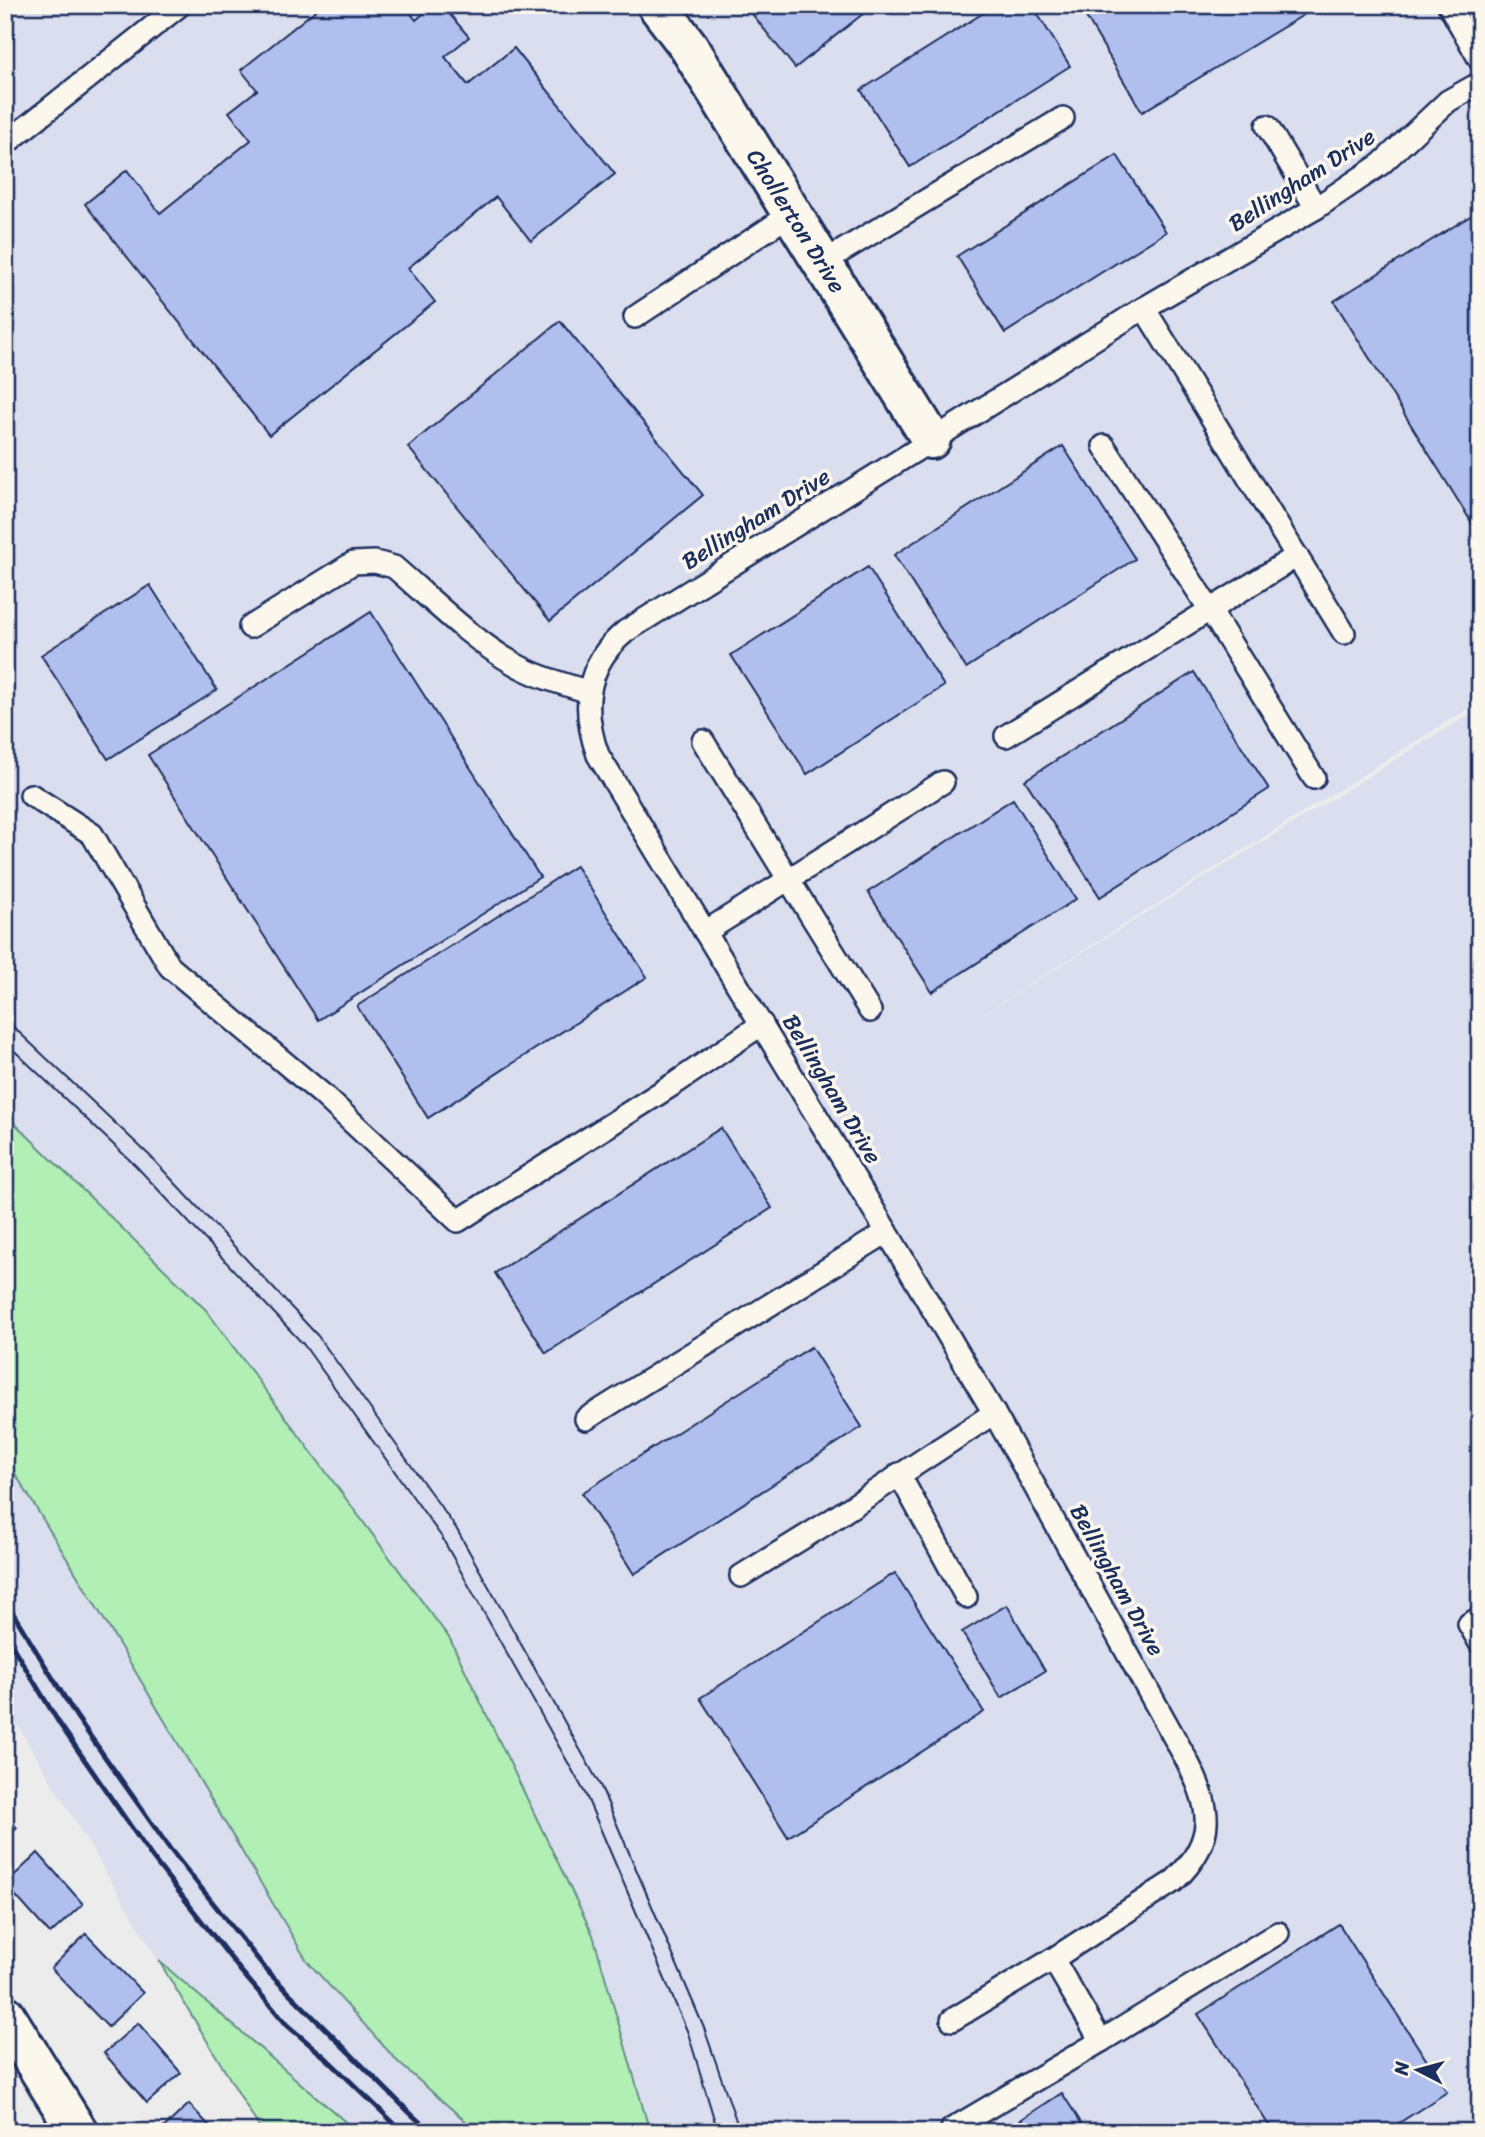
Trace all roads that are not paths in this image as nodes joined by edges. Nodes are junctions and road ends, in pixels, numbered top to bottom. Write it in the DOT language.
graph roads {
  1 [pos="657,5"];
  2 [pos="1448,5"];
  3 [pos="176,6"];
  4 [pos="1480,61"];
  5 [pos="1480,83"];
  6 [pos="1063,118"];
  7 [pos="1267,126"];
  8 [pos="5,144"];
  9 [pos="1316,208"];
  10 [pos="791,214"];
  11 [pos="822,263"];
  12 [pos="1144,309"];
  13 [pos="635,317"];
  14 [pos="932,439"];
  15 [pos="1104,446"];
  16 [pos="1297,556"];
  17 [pos="1210,610"];
  18 [pos="250,627"];
  19 [pos="1345,634"];
  20 [pos="589,692"];
  21 [pos="1006,736"];
  22 [pos="703,741"];
  23 [pos="1314,778"];
  24 [pos="943,782"];
  25 [pos="31,795"];
  26 [pos="788,879"];
  27 [pos="705,933"];
  28 [pos="870,1011"];
  29 [pos="762,1024"];
  30 [pos="887,1232"];
  31 [pos="994,1413"];
  32 [pos="586,1419"];
  33 [pos="899,1474"];
  34 [pos="741,1576"];
  35 [pos="965,1597"];
  36 [pos="1480,1618"];
  37 [pos="1480,1643"];
  38 [pos="1278,1933"];
  39 [pos="1053,1959"];
  40 [pos="5,2015"];
  41 [pos="952,2020"];
  42 [pos="1101,2041"];
  43 [pos="953,2129"];
  44 [pos="78,2132"];
  1 -- 10 [label="street, Chollerton Drive"];
  2 -- 4 [label="lane"];
  3 -- 8 [label="lane"];
  5 -- 9 [label="lane, Bellingham Drive"];
  6 -- 11 [label="lane"];
  7 -- 9 [label="lane"];
  9 -- 12 [label="lane, Bellingham Drive"];
  10 -- 11 [label="street, Chollerton Drive"];
  10 -- 13 [label="lane"];
  11 -- 14 [label="street, Chollerton Drive"];
  12 -- 14 [label="lane, Bellingham Drive"];
  12 -- 16 [label="lane"];
  14 -- 20 [label="lane, Bellingham Drive"];
  15 -- 17 [label="lane"];
  16 -- 17 [label="lane"];
  16 -- 19 [label="lane"];
  17 -- 21 [label="lane"];
  17 -- 23 [label="lane"];
  18 -- 20 [label="lane"];
  20 -- 27 [label="lane, Bellingham Drive"];
  22 -- 26 [label="lane"];
  24 -- 26 [label="lane"];
  25 -- 29 [label="lane"];
  26 -- 27 [label="lane"];
  26 -- 28 [label="lane"];
  27 -- 29 [label="lane, Bellingham Drive"];
  29 -- 30 [label="lane, Bellingham Drive"];
  30 -- 31 [label="lane, Bellingham Drive"];
  30 -- 32 [label="lane"];
  31 -- 33 [label="lane"];
  31 -- 39 [label="lane, Bellingham Drive"];
  33 -- 34 [label="lane"];
  33 -- 35 [label="lane"];
  36 -- 37 [label="lane"];
  38 -- 42 [label="lane"];
  39 -- 41 [label="lane, Bellingham Drive"];
  39 -- 42 [label="lane"];
  40 -- 44 [label="street"];
  42 -- 43 [label="lane"];
}
